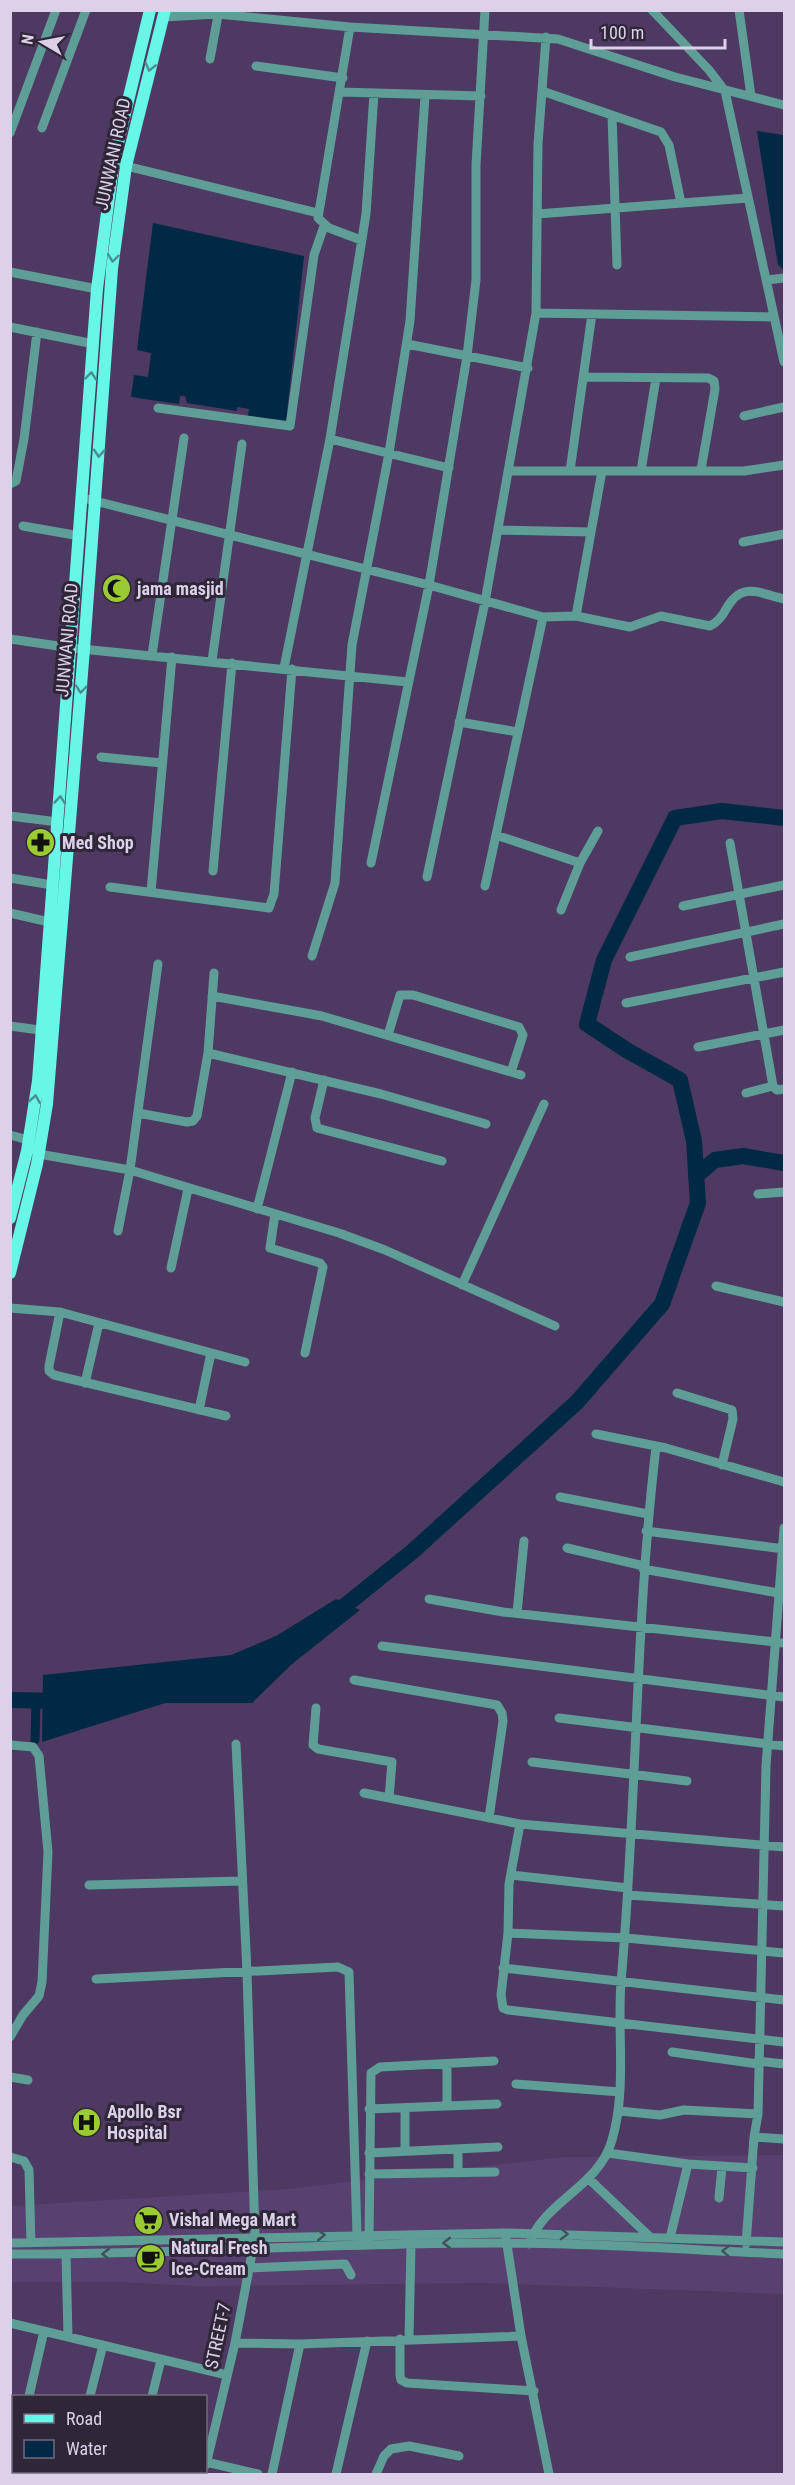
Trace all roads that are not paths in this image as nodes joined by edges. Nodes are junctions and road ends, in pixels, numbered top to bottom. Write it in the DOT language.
graph roads {
  1 [pos="56,10"];
  2 [pos="86,10"];
  3 [pos="150,10"];
  4 [pos="291,10"];
  5 [pos="484,10"];
  6 [pos="652,10"];
  7 [pos="739,10"];
  8 [pos="218,12"];
  9 [pos="164,14"];
  10 [pos="288,22"];
  11 [pos="350,27"];
  12 [pos="484,35"];
  13 [pos="546,37"];
  14 [pos="210,59"];
  15 [pos="256,66"];
  16 [pos="343,78"];
  17 [pos="542,91"];
  18 [pos="725,91"];
  19 [pos="340,92"];
  20 [pos="374,93"];
  21 [pos="425,96"];
  22 [pos="481,96"];
  23 [pos="750,96"];
  24 [pos="784,105"];
  25 [pos="612,116"];
  26 [pos="42,128"];
  27 [pos="10,133"];
  28 [pos="114,159"];
  29 [pos="126,166"];
  30 [pos="748,198"];
  31 [pos="681,203"];
  32 [pos="614,209"];
  33 [pos="318,213"];
  34 [pos="537,214"];
  35 [pos="324,225"];
  36 [pos="361,240"];
  37 [pos="617,265"];
  38 [pos="10,272"];
  39 [pos="784,278"];
  40 [pos="767,280"];
  41 [pos="97,289"];
  42 [pos="536,312"];
  43 [pos="592,314"];
  44 [pos="774,317"];
  45 [pos="10,327"];
  46 [pos="37,332"];
  47 [pos="94,344"];
  48 [pos="407,344"];
  49 [pos="467,356"];
  50 [pos="784,363"];
  51 [pos="528,368"];
  52 [pos="585,377"];
  53 [pos="656,378"];
  54 [pos="784,407"];
  55 [pos="158,408"];
  56 [pos="744,416"];
  57 [pos="184,438"];
  58 [pos="330,439"];
  59 [pos="242,444"];
  60 [pos="389,453"];
  61 [pos="784,465"];
  62 [pos="449,468"];
  63 [pos="701,470"];
  64 [pos="510,471"];
  65 [pos="570,471"];
  66 [pos="602,471"];
  67 [pos="641,471"];
  68 [pos="10,484"];
  69 [pos="82,498"];
  70 [pos="96,500"];
  71 [pos="171,520"];
  72 [pos="23,526"];
  73 [pos="498,530"];
  74 [pos="591,532"];
  75 [pos="784,534"];
  76 [pos="229,535"];
  77 [pos="80,536"];
  78 [pos="743,542"];
  79 [pos="307,556"];
  80 [pos="366,571"];
  81 [pos="429,585"];
  82 [pos="784,599"];
  83 [pos="484,602"];
  84 [pos="576,616"];
  85 [pos="543,617"];
  86 [pos="10,639"];
  87 [pos="78,648"];
  88 [pos="152,655"];
  89 [pos="172,657"];
  90 [pos="212,661"];
  91 [pos="232,663"];
  92 [pos="288,669"];
  93 [pos="349,675"];
  94 [pos="408,682"];
  95 [pos="459,722"];
  96 [pos="518,732"];
  97 [pos="101,757"];
  98 [pos="162,763"];
  99 [pos="10,816"];
  100 [pos="58,822"];
  101 [pos="598,831"];
  102 [pos="496,835"];
  103 [pos="730,843"];
  104 [pos="371,863"];
  105 [pos="580,863"];
  106 [pos="213,871"];
  107 [pos="427,877"];
  108 [pos="10,878"];
  109 [pos="52,885"];
  110 [pos="784,885"];
  111 [pos="485,886"];
  112 [pos="110,888"];
  113 [pos="151,892"];
  114 [pos="739,893"];
  115 [pos="683,906"];
  116 [pos="561,910"];
  117 [pos="10,913"];
  118 [pos="49,922"];
  119 [pos="784,924"];
  120 [pos="746,933"];
  121 [pos="312,956"];
  122 [pos="630,957"];
  123 [pos="158,964"];
  124 [pos="784,972"];
  125 [pos="214,973"];
  126 [pos="753,978"];
  127 [pos="212,996"];
  128 [pos="626,1003"];
  129 [pos="10,1026"];
  130 [pos="784,1030"];
  131 [pos="47,1032"];
  132 [pos="388,1035"];
  133 [pos="764,1035"];
  134 [pos="698,1047"];
  135 [pos="208,1053"];
  136 [pos="292,1072"];
  137 [pos="324,1080"];
  138 [pos="773,1086"];
  139 [pos="784,1089"];
  140 [pos="746,1093"];
  141 [pos="544,1104"];
  142 [pos="138,1113"];
  143 [pos="486,1124"];
  144 [pos="10,1135"];
  145 [pos="28,1140"];
  146 [pos="39,1154"];
  147 [pos="442,1161"];
  148 [pos="130,1170"];
  149 [pos="188,1189"];
  150 [pos="784,1192"];
  151 [pos="758,1194"];
  152 [pos="257,1209"];
  153 [pos="275,1214"];
  154 [pos="10,1218"];
  155 [pos="118,1231"];
  156 [pos="171,1268"];
  157 [pos="10,1274"];
  158 [pos="462,1285"];
  159 [pos="716,1287"];
  160 [pos="784,1302"];
  161 [pos="10,1308"];
  162 [pos="60,1312"];
  163 [pos="99,1323"];
  164 [pos="555,1326"];
  165 [pos="211,1353"];
  166 [pos="305,1353"];
  167 [pos="245,1362"];
  168 [pos="85,1383"];
  169 [pos="677,1393"];
  170 [pos="199,1410"];
  171 [pos="226,1416"];
  172 [pos="596,1434"];
  173 [pos="656,1447"];
  174 [pos="722,1465"];
  175 [pos="784,1482"];
  176 [pos="560,1497"];
  177 [pos="648,1514"];
  178 [pos="784,1528"];
  179 [pos="646,1531"];
  180 [pos="524,1541"];
  181 [pos="567,1548"];
  182 [pos="784,1549"];
  183 [pos="643,1568"];
  184 [pos="782,1593"];
  185 [pos="429,1599"];
  186 [pos="517,1612"];
  187 [pos="640,1627"];
  188 [pos="780,1643"];
  189 [pos="382,1646"];
  190 [pos="354,1680"];
  191 [pos="638,1680"];
  192 [pos="773,1695"];
  193 [pos="784,1697"];
  194 [pos="316,1708"];
  195 [pos="559,1719"];
  196 [pos="635,1728"];
  197 [pos="236,1744"];
  198 [pos="769,1744"];
  199 [pos="10,1745"];
  200 [pos="784,1746"];
  201 [pos="532,1762"];
  202 [pos="633,1775"];
  203 [pos="687,1781"];
  204 [pos="364,1793"];
  205 [pos="389,1798"];
  206 [pos="489,1818"];
  207 [pos="520,1824"];
  208 [pos="631,1835"];
  209 [pos="765,1845"];
  210 [pos="784,1847"];
  211 [pos="511,1875"];
  212 [pos="241,1881"];
  213 [pos="89,1885"];
  214 [pos="628,1891"];
  215 [pos="763,1905"];
  216 [pos="784,1906"];
  217 [pos="508,1933"];
  218 [pos="626,1938"];
  219 [pos="761,1951"];
  220 [pos="784,1953"];
  221 [pos="503,1968"];
  222 [pos="247,1972"];
  223 [pos="96,1979"];
  224 [pos="621,1983"];
  225 [pos="760,1996"];
  226 [pos="784,2000"];
  227 [pos="619,2023"];
  228 [pos="10,2037"];
  229 [pos="758,2039"];
  230 [pos="784,2042"];
  231 [pos="672,2052"];
  232 [pos="494,2061"];
  233 [pos="758,2063"];
  234 [pos="784,2064"];
  235 [pos="447,2065"];
  236 [pos="10,2077"];
  237 [pos="28,2080"];
  238 [pos="516,2084"];
  239 [pos="620,2092"];
  240 [pos="497,2104"];
  241 [pos="447,2106"];
  242 [pos="405,2108"];
  243 [pos="369,2109"];
  244 [pos="619,2111"];
  245 [pos="758,2114"];
  246 [pos="754,2137"];
  247 [pos="784,2139"];
  248 [pos="498,2147"];
  249 [pos="458,2149"];
  250 [pos="405,2151"];
  251 [pos="369,2153"];
  252 [pos="608,2153"];
  253 [pos="10,2157"];
  254 [pos="688,2164"];
  255 [pos="722,2167"];
  256 [pos="753,2168"];
  257 [pos="495,2172"];
  258 [pos="458,2173"];
  259 [pos="369,2174"];
  260 [pos="589,2179"];
  261 [pos="719,2198"];
  262 [pos="533,2233"];
  263 [pos="357,2234"];
  264 [pos="369,2234"];
  265 [pos="255,2237"];
  266 [pos="650,2237"];
  267 [pos="506,2238"];
  268 [pos="670,2238"];
  269 [pos="747,2240"];
  270 [pos="784,2242"];
  271 [pos="10,2243"];
  272 [pos="31,2243"];
  273 [pos="369,2244"];
  274 [pos="411,2244"];
  275 [pos="529,2244"];
  276 [pos="253,2248"];
  277 [pos="746,2252"];
  278 [pos="10,2254"];
  279 [pos="66,2254"];
  280 [pos="784,2254"];
  281 [pos="249,2268"];
  282 [pos="351,2276"];
  283 [pos="10,2323"];
  284 [pos="44,2331"];
  285 [pos="68,2336"];
  286 [pos="521,2336"];
  287 [pos="405,2339"];
  288 [pos="367,2342"];
  289 [pos="235,2343"];
  290 [pos="300,2344"];
  291 [pos="103,2345"];
  292 [pos="161,2360"];
  293 [pos="227,2375"];
  294 [pos="534,2391"];
  295 [pos="29,2395"];
  296 [pos="90,2395"];
  297 [pos="152,2395"];
  298 [pos="459,2456"];
  299 [pos="207,2460"];
  300 [pos="207,2464"];
  301 [pos="258,2475"];
  302 [pos="272,2475"];
  303 [pos="336,2475"];
  304 [pos="376,2475"];
  305 [pos="549,2475"];
  1 -- 27 [label="street"];
  2 -- 26 [label="street"];
  3 -- 28 [label="main road, JUNWANI ROAD"];
  4 -- 10 [label="street"];
  5 -- 12 [label="street"];
  6 -- 18 [label="street"];
  7 -- 23 [label="street"];
  8 -- 9 [label="street"];
  8 -- 10 [label="street"];
  8 -- 14 [label="street"];
  9 -- 29 [label="main road, JUNWANI ROAD, one-way"];
  10 -- 11 [label="street"];
  11 -- 12 [label="street"];
  11 -- 16 [label="street"];
  12 -- 13 [label="street"];
  12 -- 22 [label="street"];
  13 -- 17 [label="street"];
  13 -- 18 [label="street"];
  15 -- 16 [label="street"];
  16 -- 19 [label="street"];
  17 -- 25 [label="street"];
  17 -- 34 [label="street"];
  18 -- 23 [label="street"];
  18 -- 30 [label="street"];
  19 -- 20 [label="street"];
  19 -- 33 [label="street"];
  20 -- 21 [label="street"];
  20 -- 36 [label="street"];
  21 -- 22 [label="street"];
  21 -- 48 [label="street"];
  22 -- 49 [label="street"];
  23 -- 24 [label="street"];
  25 -- 31 [label="street"];
  25 -- 32 [label="street"];
  28 -- 29 [label="street"];
  28 -- 41 [label="main road, JUNWANI ROAD"];
  29 -- 33 [label="street"];
  29 -- 70 [label="main road, JUNWANI ROAD, one-way"];
  30 -- 31 [label="street"];
  30 -- 40 [label="street"];
  31 -- 32 [label="street"];
  32 -- 34 [label="street"];
  32 -- 37 [label="street"];
  33 -- 35 [label="street"];
  34 -- 42 [label="street"];
  35 -- 36 [label="street"];
  35 -- 55 [label="street"];
  36 -- 58 [label="street"];
  38 -- 41 [label="street"];
  39 -- 40 [label="street"];
  40 -- 44 [label="street"];
  41 -- 47 [label="main road, JUNWANI ROAD"];
  42 -- 43 [label="street"];
  42 -- 51 [label="street"];
  43 -- 44 [label="street"];
  43 -- 52 [label="street"];
  44 -- 50 [label="street"];
  45 -- 46 [label="street"];
  46 -- 47 [label="street"];
  46 -- 68 [label="street"];
  69 -- 47 [label="main road, JUNWANI ROAD, one-way"];
  48 -- 49 [label="street"];
  48 -- 60 [label="street"];
  49 -- 51 [label="street"];
  49 -- 62 [label="street"];
  51 -- 64 [label="street"];
  52 -- 53 [label="street"];
  52 -- 65 [label="street"];
  53 -- 63 [label="street"];
  53 -- 67 [label="street"];
  54 -- 56 [label="street"];
  57 -- 71 [label="street"];
  58 -- 60 [label="street"];
  58 -- 79 [label="street"];
  59 -- 76 [label="street"];
  60 -- 62 [label="street"];
  60 -- 80 [label="street"];
  61 -- 63 [label="street"];
  62 -- 81 [label="street"];
  63 -- 67 [label="street"];
  64 -- 65 [label="street"];
  64 -- 73 [label="street"];
  65 -- 66 [label="street"];
  66 -- 67 [label="street"];
  66 -- 74 [label="street"];
  69 -- 70 [label="street"];
  69 -- 77 [label="main road, JUNWANI ROAD"];
  70 -- 71 [label="street"];
  70 -- 87 [label="main road, JUNWANI ROAD"];
  71 -- 76 [label="street"];
  71 -- 88 [label="street"];
  72 -- 77 [label="street"];
  73 -- 74 [label="street"];
  73 -- 83 [label="street"];
  74 -- 84 [label="street"];
  75 -- 78 [label="street"];
  76 -- 79 [label="street"];
  76 -- 90 [label="street"];
  77 -- 87 [label="main road, JUNWANI ROAD"];
  79 -- 80 [label="street"];
  79 -- 92 [label="street"];
  80 -- 81 [label="street"];
  80 -- 93 [label="street"];
  81 -- 83 [label="street"];
  81 -- 94 [label="street"];
  82 -- 84 [label="street"];
  83 -- 85 [label="street"];
  83 -- 95 [label="street"];
  84 -- 85 [label="street"];
  85 -- 96 [label="street"];
  86 -- 87 [label="street"];
  87 -- 88 [label="street"];
  100 -- 87 [label="main road, JUNWANI ROAD, one-way"];
  87 -- 131 [label="main road, JUNWANI ROAD, one-way"];
  88 -- 89 [label="street"];
  89 -- 90 [label="street"];
  89 -- 98 [label="street"];
  90 -- 91 [label="street"];
  91 -- 92 [label="street"];
  91 -- 106 [label="street"];
  92 -- 93 [label="street"];
  92 -- 113 [label="street"];
  93 -- 94 [label="street"];
  93 -- 121 [label="street"];
  94 -- 104 [label="street"];
  95 -- 96 [label="street"];
  95 -- 107 [label="street"];
  96 -- 102 [label="street"];
  97 -- 98 [label="street"];
  98 -- 113 [label="street"];
  99 -- 100 [label="street"];
  100 -- 109 [label="main road, JUNWANI ROAD"];
  101 -- 105 [label="street"];
  102 -- 105 [label="street"];
  102 -- 111 [label="street"];
  103 -- 114 [label="street"];
  105 -- 116 [label="street"];
  108 -- 109 [label="street"];
  109 -- 118 [label="main road, JUNWANI ROAD"];
  110 -- 114 [label="street"];
  112 -- 113 [label="street"];
  114 -- 115 [label="street"];
  114 -- 120 [label="street"];
  117 -- 118 [label="street"];
  118 -- 131 [label="main road, JUNWANI ROAD"];
  119 -- 120 [label="street"];
  120 -- 122 [label="street"];
  120 -- 126 [label="street"];
  123 -- 142 [label="street"];
  124 -- 126 [label="street"];
  125 -- 127 [label="street"];
  126 -- 128 [label="street"];
  126 -- 133 [label="street"];
  127 -- 132 [label="street"];
  127 -- 135 [label="street"];
  129 -- 131 [label="street"];
  130 -- 133 [label="street"];
  145 -- 131 [label="main road, JUNWANI ROAD, one-way"];
  131 -- 146 [label="main road, JUNWANI ROAD"];
  132 -- 132 [label="street"];
  133 -- 134 [label="street"];
  133 -- 138 [label="street"];
  135 -- 136 [label="street"];
  135 -- 142 [label="street"];
  136 -- 137 [label="street"];
  136 -- 152 [label="street"];
  137 -- 143 [label="street"];
  137 -- 147 [label="street"];
  138 -- 139 [label="street"];
  138 -- 140 [label="street"];
  141 -- 158 [label="street"];
  142 -- 148 [label="street"];
  144 -- 145 [label="street"];
  145 -- 146 [label="street"];
  145 -- 154 [label="main road, JUNWANI ROAD"];
  146 -- 148 [label="street"];
  146 -- 157 [label="main road, JUNWANI ROAD"];
  148 -- 149 [label="street"];
  148 -- 155 [label="street"];
  149 -- 152 [label="street"];
  149 -- 156 [label="street"];
  150 -- 151 [label="street"];
  152 -- 153 [label="street"];
  153 -- 158 [label="street"];
  153 -- 166 [label="street"];
  158 -- 164 [label="street"];
  159 -- 160 [label="street"];
  161 -- 162 [label="street"];
  162 -- 163 [label="street"];
  162 -- 168 [label="street"];
  163 -- 165 [label="street"];
  163 -- 168 [label="street"];
  165 -- 167 [label="street"];
  165 -- 170 [label="street"];
  168 -- 170 [label="street"];
  169 -- 174 [label="street"];
  170 -- 171 [label="street"];
  172 -- 173 [label="street"];
  173 -- 174 [label="street"];
  173 -- 177 [label="street"];
  174 -- 175 [label="street"];
  176 -- 177 [label="street"];
  177 -- 179 [label="street"];
  178 -- 182 [label="street"];
  179 -- 182 [label="street"];
  179 -- 183 [label="street"];
  180 -- 186 [label="street"];
  181 -- 183 [label="street"];
  182 -- 184 [label="street"];
  183 -- 184 [label="street"];
  183 -- 187 [label="street"];
  184 -- 188 [label="street"];
  185 -- 186 [label="street"];
  186 -- 187 [label="street"];
  187 -- 188 [label="street"];
  187 -- 191 [label="street"];
  188 -- 192 [label="street"];
  189 -- 191 [label="street"];
  190 -- 206 [label="street"];
  191 -- 192 [label="street"];
  191 -- 196 [label="street"];
  192 -- 193 [label="street"];
  192 -- 198 [label="street"];
  194 -- 205 [label="street"];
  195 -- 196 [label="street"];
  196 -- 198 [label="street"];
  196 -- 202 [label="street"];
  197 -- 212 [label="street"];
  198 -- 200 [label="street"];
  198 -- 209 [label="street"];
  199 -- 228 [label="street"];
  201 -- 202 [label="street"];
  202 -- 203 [label="street"];
  202 -- 208 [label="street"];
  204 -- 205 [label="street"];
  205 -- 206 [label="street"];
  206 -- 207 [label="street"];
  207 -- 208 [label="street"];
  207 -- 211 [label="street"];
  208 -- 209 [label="street"];
  208 -- 214 [label="street"];
  209 -- 210 [label="street"];
  209 -- 215 [label="street"];
  211 -- 214 [label="street"];
  211 -- 217 [label="street"];
  212 -- 213 [label="street"];
  212 -- 222 [label="street"];
  214 -- 215 [label="street"];
  214 -- 218 [label="street"];
  215 -- 216 [label="street"];
  215 -- 219 [label="street"];
  217 -- 218 [label="street"];
  217 -- 221 [label="street"];
  218 -- 219 [label="street"];
  218 -- 224 [label="street"];
  219 -- 220 [label="street"];
  219 -- 225 [label="street"];
  221 -- 224 [label="street"];
  221 -- 227 [label="street"];
  222 -- 223 [label="street"];
  222 -- 263 [label="street"];
  222 -- 265 [label="street"];
  224 -- 225 [label="street"];
  224 -- 227 [label="street"];
  225 -- 226 [label="street"];
  225 -- 229 [label="street"];
  227 -- 229 [label="street"];
  227 -- 239 [label="street"];
  229 -- 230 [label="street"];
  229 -- 233 [label="street"];
  231 -- 233 [label="street"];
  232 -- 235 [label="street"];
  233 -- 234 [label="street"];
  233 -- 245 [label="street"];
  235 -- 241 [label="street"];
  235 -- 243 [label="street"];
  236 -- 237 [label="street"];
  238 -- 239 [label="street"];
  239 -- 244 [label="street"];
  240 -- 241 [label="street"];
  241 -- 242 [label="street"];
  242 -- 243 [label="street"];
  242 -- 250 [label="street"];
  243 -- 251 [label="street"];
  244 -- 245 [label="street"];
  244 -- 252 [label="street"];
  245 -- 246 [label="street"];
  246 -- 247 [label="street"];
  246 -- 256 [label="street"];
  248 -- 249 [label="street"];
  249 -- 250 [label="street"];
  249 -- 258 [label="street"];
  250 -- 251 [label="street"];
  251 -- 259 [label="street"];
  252 -- 254 [label="street"];
  252 -- 260 [label="street"];
  253 -- 272 [label="street"];
  254 -- 255 [label="street"];
  254 -- 268 [label="street"];
  255 -- 256 [label="street"];
  255 -- 261 [label="street"];
  256 -- 269 [label="street"];
  257 -- 258 [label="street"];
  258 -- 259 [label="street"];
  259 -- 264 [label="street"];
  260 -- 262 [label="street"];
  260 -- 266 [label="street"];
  262 -- 266 [label="street, one-way"];
  262 -- 267 [label="street"];
  262 -- 275 [label="street"];
  263 -- 264 [label="street"];
  265 -- 263 [label="street, one-way"];
  264 -- 267 [label="street"];
  264 -- 273 [label="street"];
  265 -- 272 [label="street"];
  266 -- 268 [label="street"];
  267 -- 274 [label="street, one-way"];
  267 -- 275 [label="street"];
  267 -- 286 [label="street"];
  268 -- 269 [label="street"];
  269 -- 270 [label="street"];
  269 -- 277 [label="street"];
  271 -- 272 [label="street"];
  273 -- 274 [label="street"];
  273 -- 276 [label="street"];
  274 -- 287 [label="street"];
  277 -- 275 [label="street, one-way"];
  276 -- 279 [label="street, one-way"];
  276 -- 281 [label="street, STREET-7"];
  277 -- 280 [label="street"];
  278 -- 279 [label="street"];
  279 -- 285 [label="street"];
  281 -- 282 [label="street"];
  281 -- 289 [label="street, STREET-7"];
  283 -- 284 [label="street"];
  284 -- 285 [label="street"];
  284 -- 295 [label="street"];
  285 -- 291 [label="street"];
  286 -- 287 [label="street"];
  286 -- 294 [label="street"];
  287 -- 288 [label="street"];
  287 -- 294 [label="street"];
  288 -- 290 [label="street"];
  288 -- 303 [label="street"];
  289 -- 290 [label="street"];
  289 -- 293 [label="street, STREET-7"];
  290 -- 302 [label="street"];
  291 -- 292 [label="street"];
  291 -- 296 [label="street"];
  292 -- 293 [label="street"];
  292 -- 297 [label="street"];
  293 -- 299 [label="street, STREET-7"];
  294 -- 305 [label="street"];
  298 -- 304 [label="street"];
  300 -- 301 [label="street"];
}
